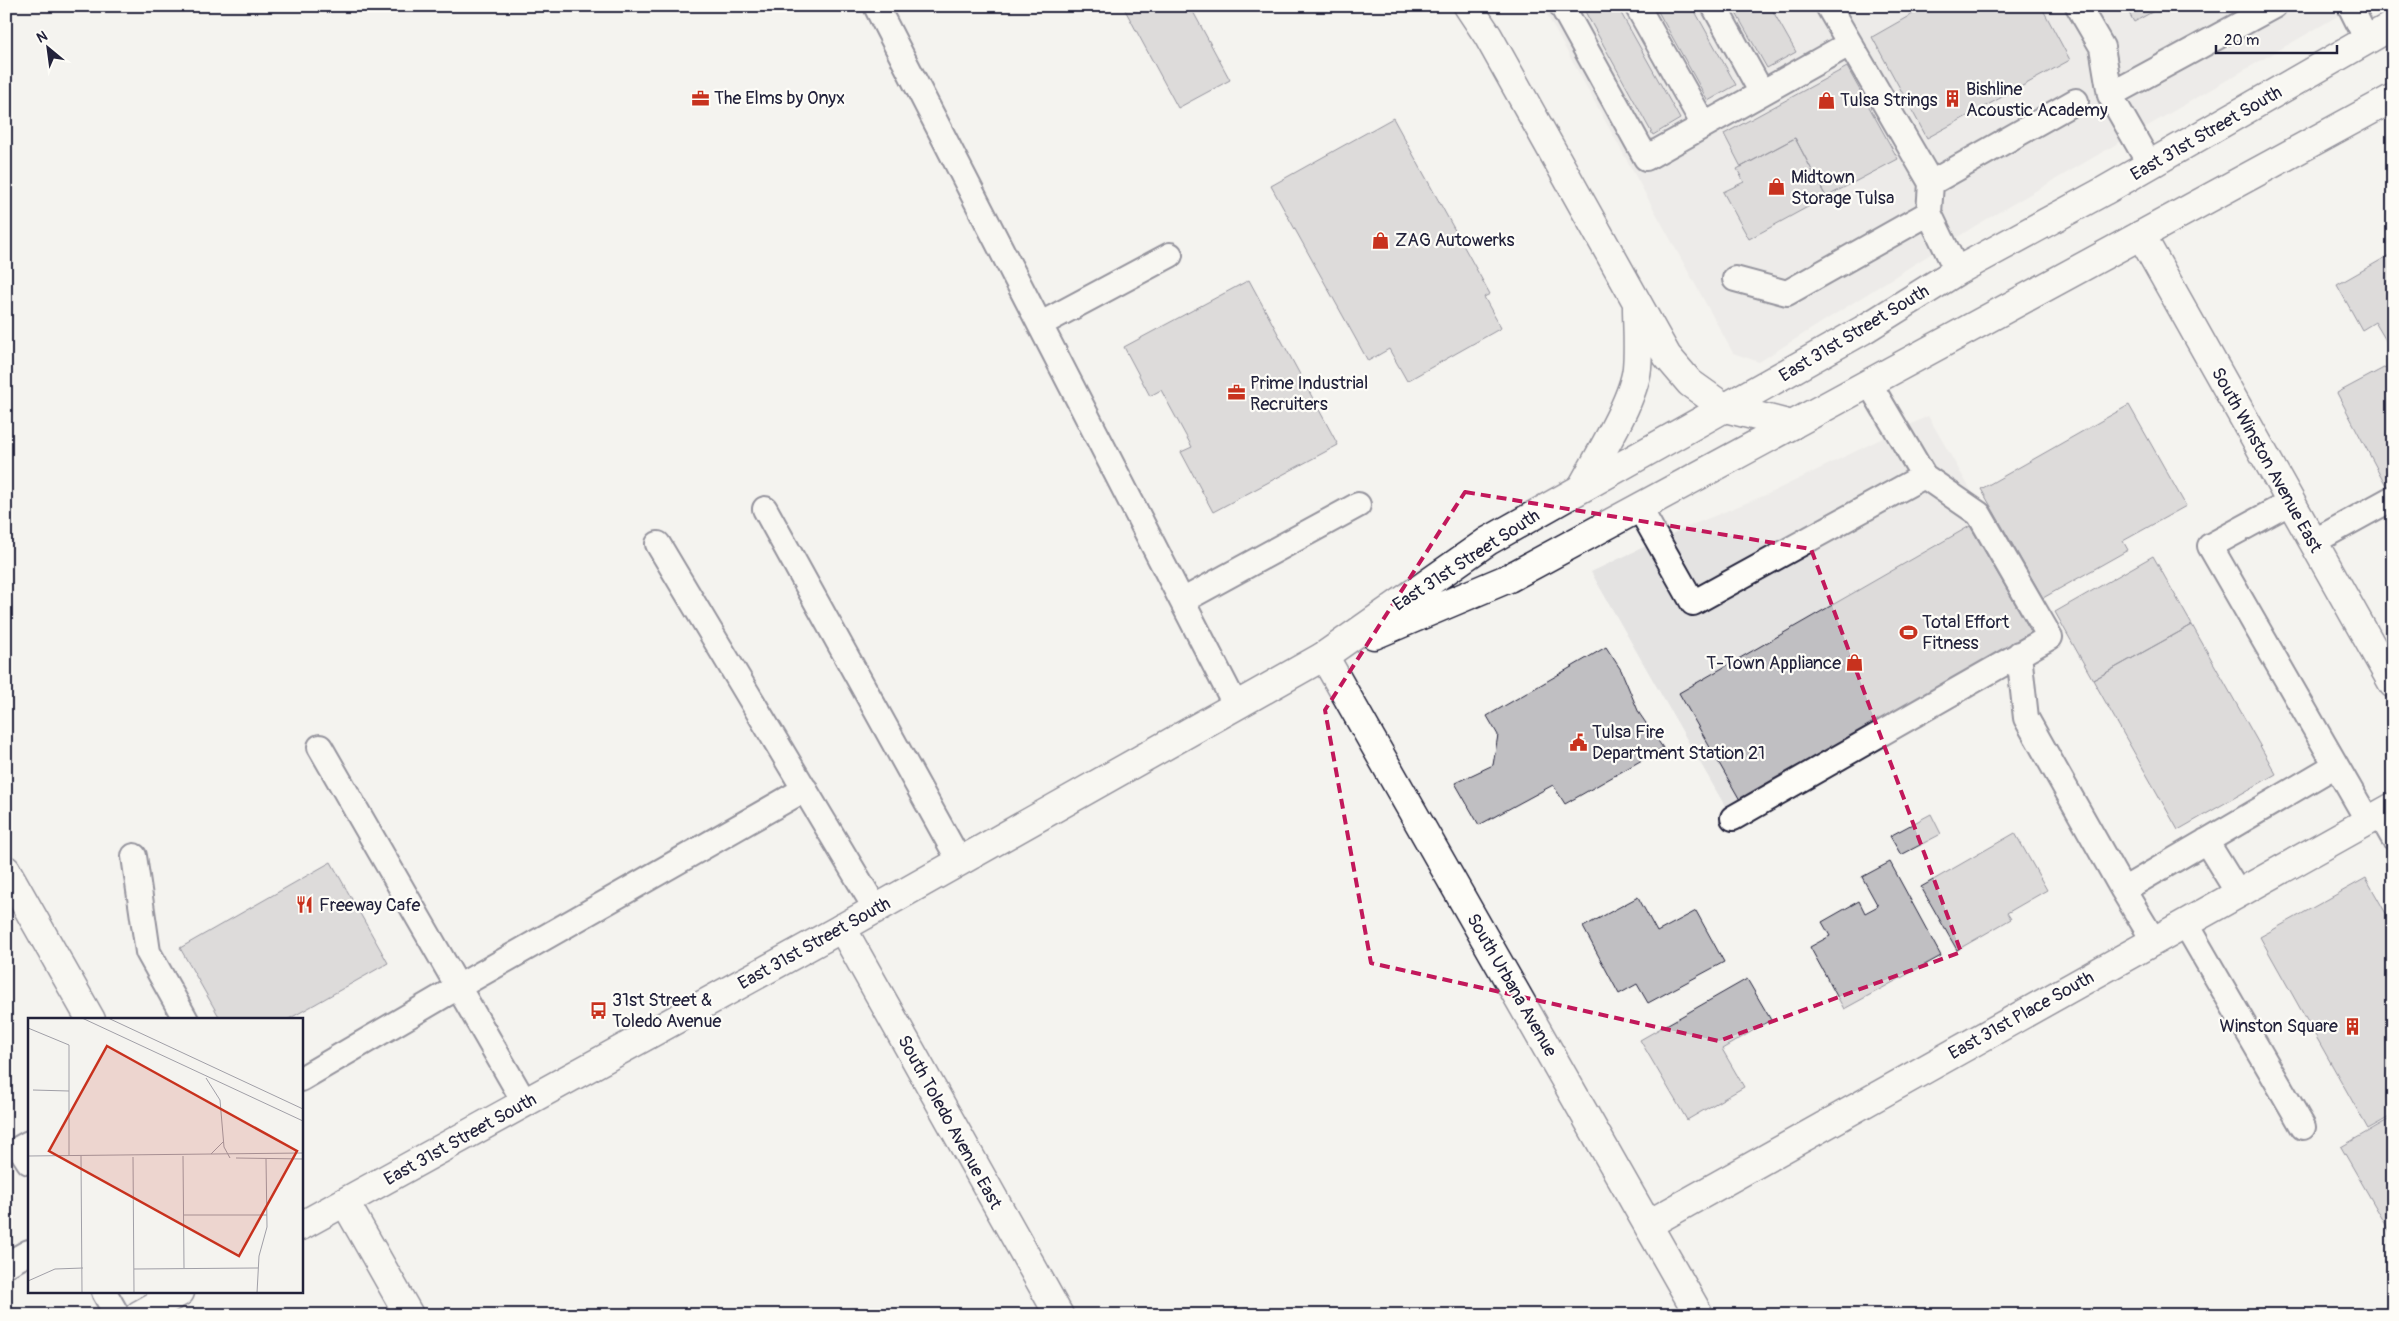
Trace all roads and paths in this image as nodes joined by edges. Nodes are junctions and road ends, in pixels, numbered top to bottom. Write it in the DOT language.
graph roads {
  1 [pos="876,6"];
  2 [pos="1468,6"];
  3 [pos="1562,6"];
  4 [pos="1637,6"];
  5 [pos="1714,6"];
  6 [pos="1828,6"];
  7 [pos="2078,6"];
  8 [pos="2274,6"];
  9 [pos="2350,6"];
  10 [pos="2393,25"];
  11 [pos="2367,40"];
  12 [pos="1849,44"];
  13 [pos="1762,93"];
  14 [pos="2110,95"];
  15 [pos="2076,101"];
  16 [pos="2391,103"];
  17 [pos="1704,125"];
  18 [pos="2150,165"];
  19 [pos="1931,183"];
  20 [pos="1929,213"];
  21 [pos="2141,235"];
  22 [pos="1170,255"];
  23 [pos="1957,271"];
  24 [pos="1735,279"];
  25 [pos="1636,304"];
  26 [pos="1041,324"];
  27 [pos="1869,383"];
  28 [pos="1724,408"];
  29 [pos="1792,425"];
  30 [pos="1924,476"];
  31 [pos="1582,487"];
  32 [pos="2393,498"];
  33 [pos="2291,502"];
  34 [pos="1358,505"];
  35 [pos="1639,507"];
  36 [pos="765,509"];
  37 [pos="2313,542"];
  38 [pos="658,544"];
  39 [pos="1182,601"];
  40 [pos="2019,654"];
  41 [pos="1324,656"];
  42 [pos="2393,684"];
  43 [pos="1236,706"];
  44 [pos="320,747"];
  45 [pos="2336,765"];
  46 [pos="804,789"];
  47 [pos="2380,814"];
  48 [pos="1733,818"];
  49 [pos="2393,837"];
  50 [pos="2206,841"];
  51 [pos="134,856"];
  52 [pos="960,862"];
  53 [pos="6,870"];
  54 [pos="2123,890"];
  55 [pos="2238,893"];
  56 [pos="876,909"];
  57 [pos="2186,922"];
  58 [pos="842,928"];
  59 [pos="2154,941"];
  60 [pos="458,987"];
  61 [pos="90,1018"];
  62 [pos="185,1018"];
  63 [pos="302,1078"];
  64 [pos="525,1103"];
  65 [pos="2303,1127"];
  66 [pos="28,1143"];
  67 [pos="28,1160"];
  68 [pos="345,1202"];
  69 [pos="1649,1224"];
  70 [pos="302,1225"];
  71 [pos="28,1253"];
  72 [pos="6,1265"];
  73 [pos="105,1294"];
  74 [pos="176,1294"];
  75 [pos="117,1315"];
  76 [pos="139,1315"];
  77 [pos="409,1315"];
  78 [pos="1059,1315"];
  79 [pos="1699,1315"];
  1 -- 26 [label="lane"];
  2 -- 25 [label="main road"];
  3 -- 17 [label="lane"];
  4 -- 17 [label="lane"];
  5 -- 13 [label="lane"];
  6 -- 12 [label="lane"];
  7 -- 14 [label="lane"];
  8 -- 14 [label="lane"];
  9 -- 11 [label="lane"];
  10 -- 11 [label="main road, East 31st Street South"];
  11 -- 18 [label="main road, East 31st Street South"];
  12 -- 13 [label="lane"];
  12 -- 19 [label="lane"];
  13 -- 17 [label="lane"];
  14 -- 18 [label="lane"];
  15 -- 19 [label="lane"];
  16 -- 21 [label="main road, East 31st Street South"];
  18 -- 23 [label="main road, East 31st Street South"];
  19 -- 20 [label="lane"];
  20 -- 23 [label="lane"];
  20 -- 24 [label="lane"];
  21 -- 27 [label="main road, East 31st Street South"];
  21 -- 33 [label="main road, South Winston Avenue East"];
  22 -- 26 [label="lane"];
  23 -- 28 [label="main road, East 31st Street South"];
  25 -- 28 [label="main road"];
  25 -- 31 [label="main road"];
  26 -- 39 [label="lane"];
  27 -- 29 [label="main road, East 31st Street South"];
  27 -- 30 [label="lane"];
  28 -- 29 [label="main road"];
  28 -- 31 [label="main road, East 31st Street South"];
  29 -- 35 [label="main road, East 31st Street South"];
  30 -- 35 [label="lane"];
  30 -- 40 [label="lane"];
  31 -- 41 [label="main road, East 31st Street South"];
  32 -- 37 [label="lane"];
  33 -- 37 [label="main road, South Winston Avenue East"];
  33 -- 45 [label="lane"];
  34 -- 39 [label="lane"];
  35 -- 41 [label="main road, East 31st Street South"];
  36 -- 52 [label="lane"];
  37 -- 42 [label="main road, South Winston Avenue East"];
  38 -- 46 [label="lane"];
  39 -- 43 [label="lane"];
  40 -- 48 [label="lane"];
  40 -- 54 [label="lane"];
  41 -- 43 [label="main road, East 31st Street South"];
  41 -- 69 [label="main road, South Urbana Avenue"];
  43 -- 52 [label="main road, East 31st Street South"];
  44 -- 60 [label="lane"];
  45 -- 47 [label="lane"];
  45 -- 50 [label="lane"];
  46 -- 56 [label="lane"];
  46 -- 60 [label="lane"];
  47 -- 49 [label="lane"];
  47 -- 55 [label="main road, East 31st Place South"];
  50 -- 54 [label="lane"];
  50 -- 55 [label="lane"];
  51 -- 62 [label="lane"];
  52 -- 56 [label="main road, East 31st Street South"];
  53 -- 61 [label="main road"];
  54 -- 59 [label="lane"];
  55 -- 57 [label="main road, East 31st Place South"];
  56 -- 58 [label="main road, East 31st Street South"];
  57 -- 59 [label="main road, East 31st Place South"];
  57 -- 65 [label="lane"];
  58 -- 64 [label="main road, East 31st Street South"];
  58 -- 78 [label="main road, South Toledo Avenue East"];
  59 -- 69 [label="main road, East 31st Place South"];
  60 -- 63 [label="lane"];
  60 -- 64 [label="lane"];
  64 -- 68 [label="main road, East 31st Street South"];
  66 -- 67 [label="lane"];
  68 -- 70 [label="main road, East 31st Street South"];
  68 -- 77 [label="main road"];
  69 -- 79 [label="main road, South Urbana Avenue"];
  71 -- 72 [label="lane"];
  73 -- 75 [label="lane"];
  74 -- 76 [label="main road"];
}
